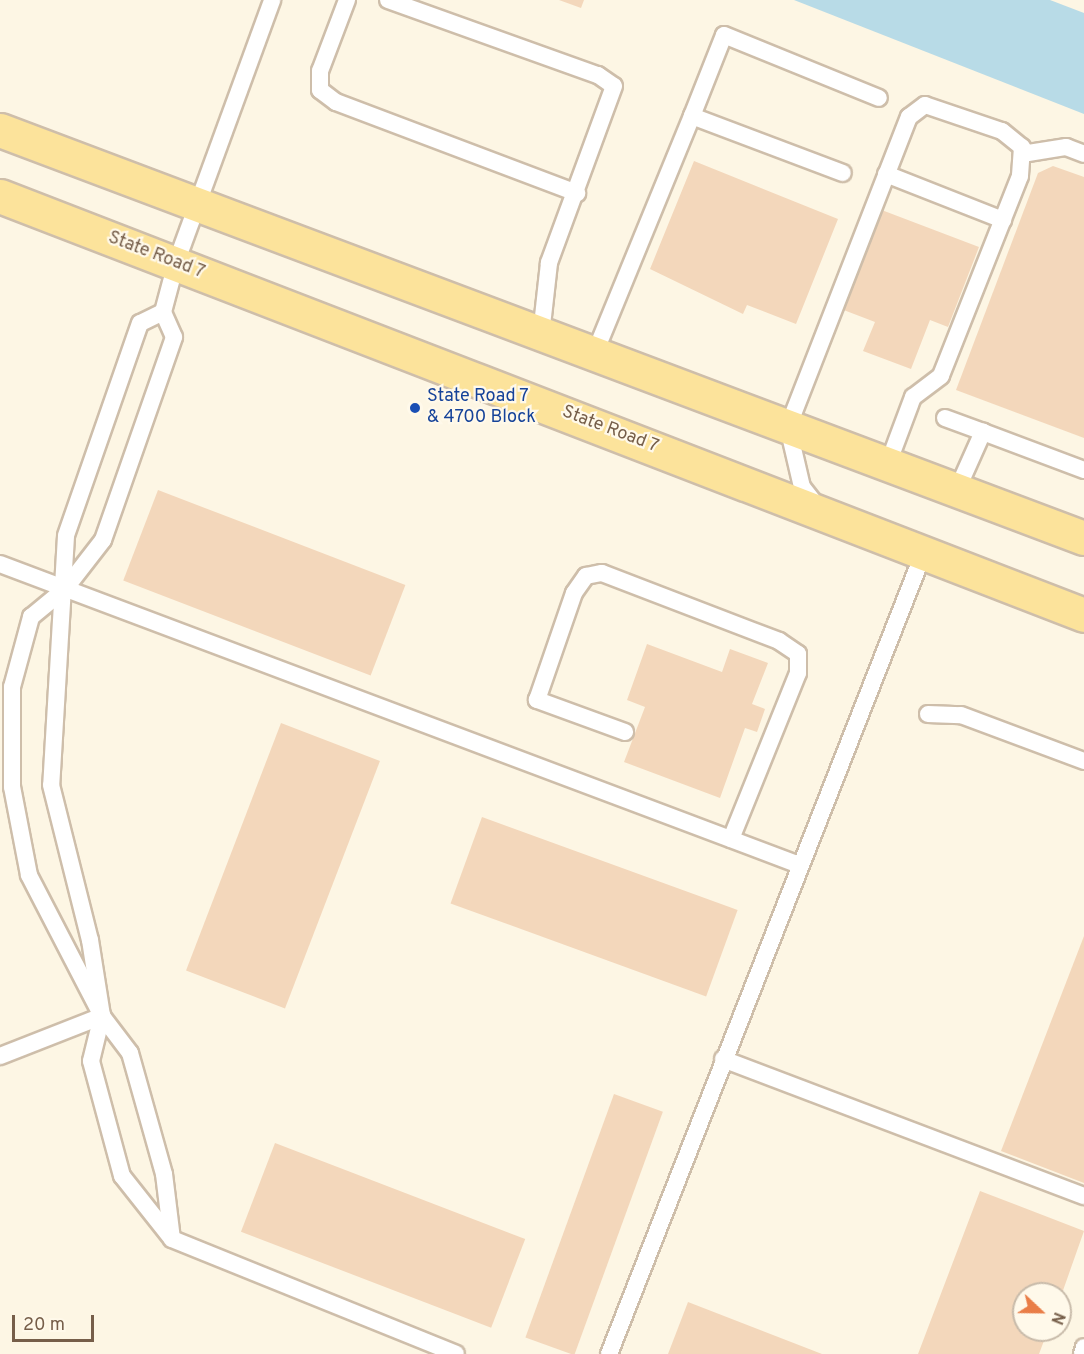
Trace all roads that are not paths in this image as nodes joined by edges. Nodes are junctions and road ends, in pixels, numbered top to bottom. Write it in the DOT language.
graph roads {
  1 [pos="272,0"];
  2 [pos="347,0"];
  3 [pos="388,0"];
  4 [pos="879,98"];
  5 [pos="692,116"];
  6 [pos="0,130"];
  7 [pos="1022,154"];
  8 [pos="1084,154"];
  9 [pos="843,173"];
  10 [pos="886,174"];
  11 [pos="577,193"];
  12 [pos="0,196"];
  13 [pos="195,204"];
  14 [pos="1003,220"];
  15 [pos="176,263"];
  16 [pos="163,312"];
  17 [pos="541,334"];
  18 [pos="594,355"];
  19 [pos="945,418"];
  20 [pos="788,427"];
  21 [pos="983,432"];
  22 [pos="888,464"];
  23 [pos="1084,470"];
  24 [pos="957,490"];
  25 [pos="822,512"];
  26 [pos="1084,538"];
  27 [pos="924,552"];
  28 [pos="0,564"];
  29 [pos="65,589"];
  30 [pos="1084,615"];
  31 [pos="928,714"];
  32 [pos="625,732"];
  33 [pos="1084,760"];
  34 [pos="732,839"];
  35 [pos="797,864"];
  36 [pos="102,1016"];
  37 [pos="0,1056"];
  38 [pos="723,1059"];
  39 [pos="1084,1196"];
  40 [pos="172,1239"];
  41 [pos="1084,1347"];
  42 [pos="456,1354"];
  43 [pos="609,1354"];
  44 [pos="1082,1354"];
  1 -- 13 [label="lane"];
  2 -- 11 [label="lane"];
  3 -- 11 [label="lane"];
  4 -- 5 [label="lane"];
  5 -- 9 [label="lane"];
  5 -- 18 [label="lane"];
  6 -- 13 [label="main road"];
  7 -- 8 [label="lane"];
  7 -- 10 [label="lane"];
  7 -- 14 [label="lane"];
  10 -- 14 [label="lane"];
  10 -- 20 [label="lane"];
  11 -- 17 [label="lane"];
  12 -- 15 [label="main road, State Road 7"];
  13 -- 15 [label="lane"];
  13 -- 17 [label="main road"];
  14 -- 22 [label="lane"];
  15 -- 16 [label="lane"];
  15 -- 25 [label="main road, State Road 7"];
  16 -- 29 [label="lane"];
  16 -- 29 [label="lane"];
  17 -- 18 [label="main road"];
  18 -- 20 [label="main road"];
  19 -- 21 [label="lane"];
  20 -- 22 [label="main road"];
  20 -- 25 [label="lane"];
  21 -- 23 [label="lane"];
  21 -- 24 [label="lane"];
  22 -- 24 [label="main road"];
  24 -- 26 [label="main road"];
  25 -- 27 [label="main road, State Road 7"];
  27 -- 30 [label="main road, State Road 7"];
  27 -- 35 [label="lane"];
  28 -- 29 [label="lane"];
  29 -- 34 [label="lane"];
  29 -- 36 [label="lane"];
  29 -- 36 [label="lane"];
  31 -- 33 [label="lane"];
  32 -- 34 [label="lane"];
  34 -- 35 [label="lane"];
  35 -- 38 [label="lane"];
  36 -- 37 [label="lane"];
  36 -- 40 [label="lane"];
  36 -- 40 [label="lane"];
  38 -- 39 [label="lane"];
  38 -- 43 [label="lane"];
  40 -- 42 [label="lane"];
  41 -- 44 [label="lane"];
}
